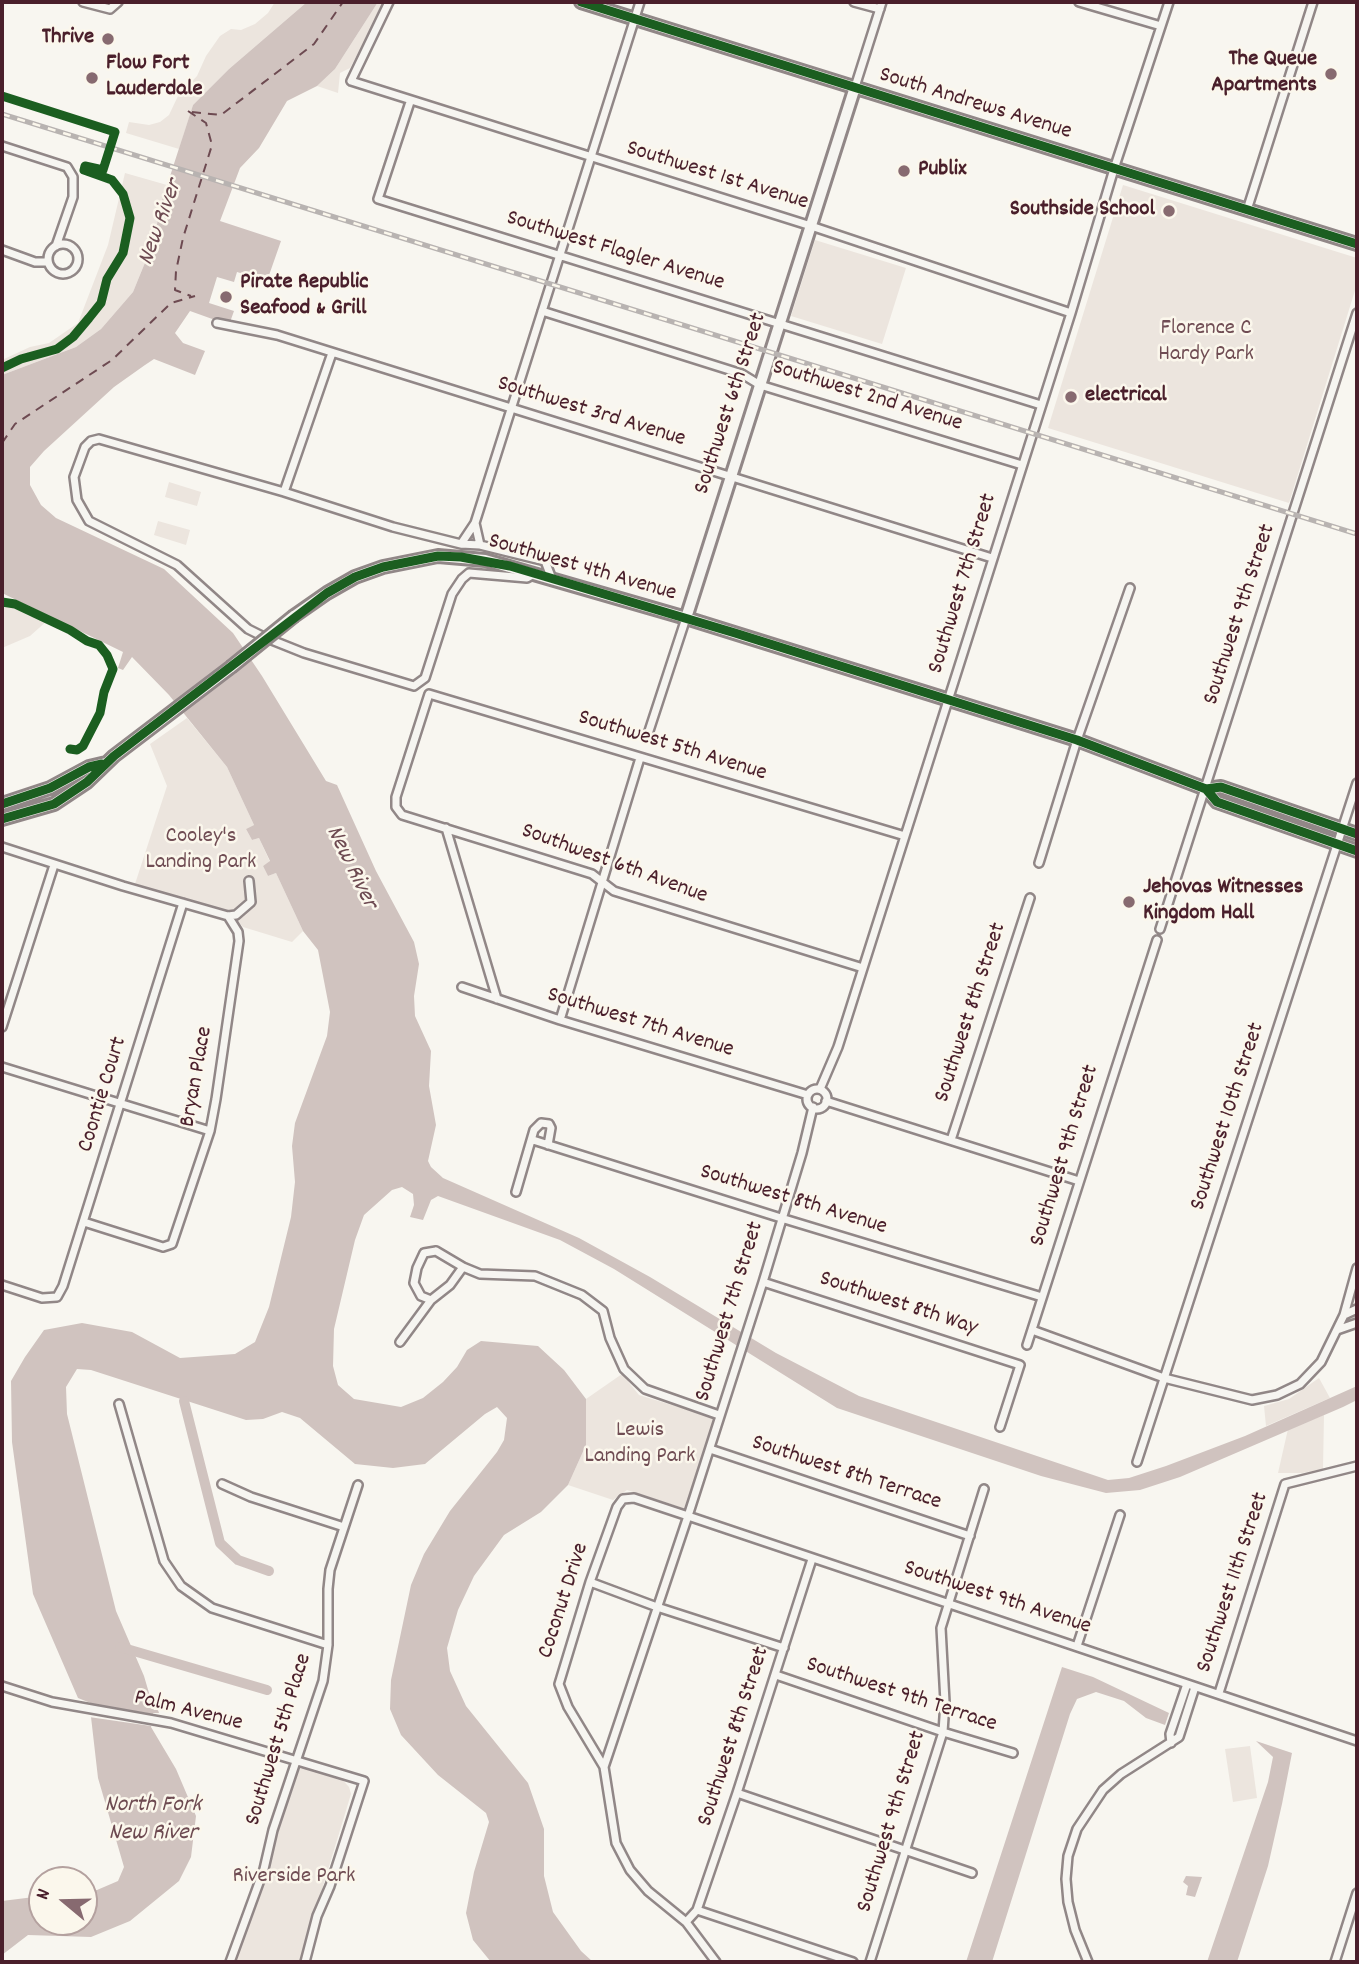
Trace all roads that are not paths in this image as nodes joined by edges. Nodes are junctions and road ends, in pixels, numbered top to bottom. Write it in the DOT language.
graph roads {
  1 [pos="83,2"];
  2 [pos="389,2"];
  3 [pos="581,2"];
  4 [pos="640,2"];
  5 [pos="854,2"];
  6 [pos="1079,2"];
  7 [pos="1169,2"];
  8 [pos="1313,2"];
  9 [pos="116,5"];
  10 [pos="881,6"];
  11 [pos="635,18"];
  12 [pos="1161,26"];
  13 [pos="855,87"];
  14 [pos="410,102"];
  15 [pos="2,146"];
  16 [pos="591,157"];
  17 [pos="1114,169"];
  18 [pos="1247,210"];
  19 [pos="811,226"];
  20 [pos="1357,244"];
  21 [pos="56,246"];
  22 [pos="2,250"];
  23 [pos="558,256"];
  24 [pos="48,262"];
  25 [pos="542,312"];
  26 [pos="1071,313"];
  27 [pos="1357,313"];
  28 [pos="217,323"];
  29 [pos="780,323"];
  30 [pos="332,353"];
  31 [pos="760,385"];
  32 [pos="1041,405"];
  33 [pos="512,408"];
  34 [pos="1022,465"];
  35 [pos="732,476"];
  36 [pos="284,492"];
  37 [pos="475,523"];
  38 [pos="461,544"];
  39 [pos="480,545"];
  40 [pos="992,558"];
  41 [pos="534,573"];
  42 [pos="552,579"];
  43 [pos="1130,589"];
  44 [pos="686,618"];
  45 [pos="948,699"];
  46 [pos="648,734"];
  47 [pos="1077,740"];
  48 [pos="640,758"];
  49 [pos="111,759"];
  50 [pos="1357,783"];
  51 [pos="1206,789"];
  52 [pos="2,804"];
  53 [pos="396,807"];
  54 [pos="2,819"];
  55 [pos="446,828"];
  56 [pos="1342,829"];
  57 [pos="1357,834"];
  58 [pos="905,836"];
  59 [pos="1337,844"];
  60 [pos="2,847"];
  61 [pos="1357,851"];
  62 [pos="1039,863"];
  63 [pos="54,865"];
  64 [pos="250,881"];
  65 [pos="602,882"];
  66 [pos="1030,898"];
  67 [pos="183,903"];
  68 [pos="228,916"];
  69 [pos="1160,929"];
  70 [pos="1157,940"];
  71 [pos="863,968"];
  72 [pos="462,987"];
  73 [pos="496,999"];
  74 [pos="560,1020"];
  75 [pos="2,1027"];
  76 [pos="2,1067"];
  77 [pos="820,1089"];
  78 [pos="808,1095"];
  79 [pos="827,1101"];
  80 [pos="122,1104"];
  81 [pos="813,1107"];
  82 [pos="210,1131"];
  83 [pos="533,1140"];
  84 [pos="951,1140"];
  85 [pos="548,1145"];
  86 [pos="1079,1181"];
  87 [pos="516,1192"];
  88 [pos="781,1218"];
  89 [pos="85,1223"];
  90 [pos="463,1267"];
  91 [pos="1357,1268"];
  92 [pos="763,1282"];
  93 [pos="2,1285"];
  94 [pos="1042,1297"];
  95 [pos="431,1300"];
  96 [pos="1357,1309"];
  97 [pos="1344,1315"];
  98 [pos="1357,1323"];
  99 [pos="1032,1330"];
  100 [pos="1336,1331"];
  101 [pos="400,1342"];
  102 [pos="1027,1345"];
  103 [pos="1164,1378"];
  104 [pos="119,1404"];
  105 [pos="719,1415"];
  106 [pos="1000,1427"];
  107 [pos="710,1449"];
  108 [pos="1137,1462"];
  109 [pos="1357,1466"];
  110 [pos="222,1484"];
  111 [pos="358,1485"];
  112 [pos="984,1489"];
  113 [pos="623,1499"];
  114 [pos="1119,1515"];
  115 [pos="688,1516"];
  116 [pos="344,1527"];
  117 [pos="970,1536"];
  118 [pos="812,1559"];
  119 [pos="590,1582"];
  120 [pos="948,1603"];
  121 [pos="657,1607"];
  122 [pos="328,1645"];
  123 [pos="1077,1646"];
  124 [pos="784,1648"];
  125 [pos="776,1675"];
  126 [pos="1186,1684"];
  127 [pos="2,1686"];
  128 [pos="1195,1686"];
  129 [pos="1219,1693"];
  130 [pos="943,1732"];
  131 [pos="1357,1741"];
  132 [pos="1171,1743"];
  133 [pos="1013,1753"];
  134 [pos="296,1760"];
  135 [pos="604,1767"];
  136 [pos="737,1793"];
  137 [pos="906,1850"];
  138 [pos="972,1873"];
  139 [pos="1357,1893"];
  140 [pos="698,1910"];
  141 [pos="686,1922"];
  142 [pos="230,1962"];
  143 [pos="305,1962"];
  144 [pos="716,1962"];
  145 [pos="853,1962"];
  146 [pos="870,1962"];
  147 [pos="1088,1962"];
  148 [pos="1335,1962"];
  1 -- 9 [label="street"];
  2 -- 14 [label="street, Southwest 1st Avenue"];
  3 -- 11 [label="main road, South Andrews Avenue"];
  4 -- 11 [label="street"];
  5 -- 10 [label="street"];
  6 -- 12 [label="street"];
  7 -- 12 [label="street, Southwest 7th Street"];
  8 -- 18 [label="street"];
  10 -- 13 [label="street"];
  11 -- 13 [label="main road, South Andrews Avenue"];
  11 -- 16 [label="street"];
  12 -- 17 [label="street, Southwest 7th Street"];
  13 -- 17 [label="main road, South Andrews Avenue"];
  13 -- 19 [label="main road, Southwest 6th Street"];
  14 -- 16 [label="street, Southwest 1st Avenue"];
  14 -- 23 [label="street, Southwest Flagler Avenue"];
  15 -- 21 [label="street"];
  16 -- 19 [label="street, Southwest 1st Avenue"];
  16 -- 23 [label="street"];
  17 -- 18 [label="main road, South Andrews Avenue"];
  17 -- 26 [label="street, Southwest 7th Street"];
  18 -- 20 [label="main road, South Andrews Avenue"];
  19 -- 26 [label="street, Southwest 1st Avenue"];
  19 -- 29 [label="main road, Southwest 6th Street"];
  21 -- 24 [label="street"];
  21 -- 24 [label="street"];
  22 -- 24 [label="street"];
  23 -- 25 [label="street"];
  23 -- 29 [label="street, Southwest Flagler Avenue"];
  25 -- 31 [label="street, Southwest 2nd Avenue"];
  25 -- 33 [label="street"];
  26 -- 32 [label="street, Southwest 7th Street"];
  27 -- 51 [label="street, Southwest 9th Street"];
  28 -- 30 [label="street, Southwest 3rd Avenue"];
  29 -- 31 [label="main road, Southwest 6th Street"];
  29 -- 32 [label="street, Southwest Flagler Avenue"];
  30 -- 33 [label="street, Southwest 3rd Avenue"];
  30 -- 36 [label="street"];
  31 -- 34 [label="street, Southwest 2nd Avenue"];
  31 -- 35 [label="main road, Southwest 6th Street"];
  32 -- 34 [label="street, Southwest 7th Street"];
  33 -- 35 [label="street, Southwest 3rd Avenue"];
  33 -- 37 [label="street"];
  34 -- 40 [label="street, Southwest 7th Street"];
  35 -- 40 [label="street, Southwest 3rd Avenue"];
  35 -- 44 [label="main road, Southwest 6th Street"];
  36 -- 38 [label="street, Southwest 4th Avenue"];
  36 -- 41 [label="street, Southwest 4th Avenue"];
  37 -- 38 [label="street"];
  37 -- 39 [label="street"];
  38 -- 39 [label="street, Southwest 4th Avenue"];
  39 -- 42 [label="street, Southwest 4th Avenue"];
  40 -- 45 [label="street, Southwest 7th Street"];
  41 -- 42 [label="main road, Southwest 4th Avenue"];
  41 -- 49 [label="main road, Southwest 4th Avenue, bridge"];
  42 -- 44 [label="main road, Southwest 4th Avenue"];
  43 -- 47 [label="street"];
  44 -- 45 [label="main road, Southwest 4th Avenue"];
  44 -- 46 [label="street, Southwest 6th Street"];
  45 -- 47 [label="main road, Southwest 4th Avenue"];
  45 -- 58 [label="street, Southwest 7th Street"];
  47 -- 51 [label="main road, Southwest 4th Avenue"];
  47 -- 62 [label="street"];
  48 -- 53 [label="street, Southwest 5th Avenue"];
  48 -- 58 [label="street, Southwest 5th Avenue"];
  48 -- 65 [label="street"];
  49 -- 52 [label="main road"];
  49 -- 54 [label="main road, Southwest 4th Avenue"];
  50 -- 56 [label="street, Southwest 10th Street"];
  51 -- 56 [label="main road, Southwest 4th Avenue"];
  51 -- 59 [label="main road, Southwest 4th Avenue"];
  51 -- 69 [label="street, Southwest 9th Street"];
  53 -- 55 [label="street, Southwest 6th Avenue"];
  55 -- 65 [label="street, Southwest 6th Avenue"];
  55 -- 73 [label="street"];
  56 -- 57 [label="main road, Southwest 4th Avenue"];
  56 -- 59 [label="street, Southwest 10th Street"];
  58 -- 71 [label="street, Southwest 7th Street"];
  59 -- 61 [label="main road, Southwest 4th Avenue"];
  59 -- 103 [label="street, Southwest 10th Street"];
  60 -- 63 [label="street"];
  63 -- 67 [label="street"];
  63 -- 75 [label="street"];
  64 -- 68 [label="street"];
  65 -- 71 [label="street, Southwest 6th Avenue"];
  65 -- 74 [label="street"];
  66 -- 84 [label="street, Southwest 8th Street"];
  67 -- 68 [label="street"];
  67 -- 80 [label="street, Coontie Court"];
  68 -- 82 [label="street, Bryan Place"];
  70 -- 86 [label="street, Southwest 9th Street"];
  71 -- 77 [label="street, Southwest 7th Street"];
  72 -- 73 [label="street, Southwest 7th Avenue"];
  73 -- 74 [label="street, Southwest 7th Avenue"];
  74 -- 78 [label="street, Southwest 7th Avenue"];
  76 -- 80 [label="street"];
  77 -- 78 [label="street"];
  77 -- 79 [label="street"];
  78 -- 81 [label="street"];
  79 -- 81 [label="street"];
  79 -- 84 [label="street"];
  80 -- 82 [label="street"];
  80 -- 89 [label="street, Coontie Court"];
  81 -- 88 [label="street, Southwest 7th Street"];
  82 -- 89 [label="street, Bryan Place"];
  83 -- 85 [label="street, Southwest 8th Avenue"];
  83 -- 85 [label="street"];
  83 -- 87 [label="street"];
  84 -- 86 [label="street"];
  85 -- 88 [label="street, Southwest 8th Avenue"];
  86 -- 94 [label="street, Southwest 9th Street"];
  88 -- 92 [label="street, Southwest 7th Street"];
  88 -- 94 [label="street, Southwest 8th Avenue"];
  89 -- 93 [label="street, Coontie Court"];
  90 -- 95 [label="street"];
  90 -- 95 [label="street"];
  90 -- 105 [label="street"];
  91 -- 97 [label="street"];
  92 -- 105 [label="street, Southwest 7th Street"];
  92 -- 106 [label="street, Southwest 8th Way"];
  94 -- 99 [label="street, Southwest 9th Street"];
  95 -- 101 [label="street"];
  96 -- 97 [label="street"];
  97 -- 100 [label="street"];
  98 -- 100 [label="street"];
  99 -- 102 [label="street, Southwest 9th Street"];
  99 -- 103 [label="street"];
  100 -- 103 [label="street"];
  103 -- 108 [label="street, Southwest 10th Street"];
  104 -- 122 [label="street"];
  105 -- 107 [label="street, Southwest 7th Street"];
  107 -- 115 [label="street, Southwest 7th Street"];
  107 -- 117 [label="street, Southwest 8th Terrace"];
  109 -- 129 [label="street, Southwest 11th Street"];
  110 -- 116 [label="street"];
  111 -- 116 [label="street, Southwest 5th Place"];
  112 -- 117 [label="street, Southwest 9th Street"];
  113 -- 115 [label="street, Southwest 9th Avenue"];
  113 -- 119 [label="street, Coconut Drive"];
  114 -- 123 [label="street"];
  115 -- 118 [label="street, Southwest 9th Avenue"];
  115 -- 121 [label="street, Southwest 7th Street"];
  116 -- 122 [label="street, Southwest 5th Place"];
  117 -- 120 [label="street, Southwest 9th Street"];
  118 -- 120 [label="street, Southwest 9th Avenue"];
  118 -- 124 [label="street, Southwest 8th Street"];
  119 -- 121 [label="street, Southwest 9th Terrace"];
  119 -- 135 [label="street, Coconut Drive"];
  120 -- 123 [label="street, Southwest 9th Avenue"];
  120 -- 130 [label="street, Southwest 9th Street"];
  121 -- 124 [label="street, Southwest 9th Terrace"];
  121 -- 135 [label="street, Southwest 7th Street"];
  122 -- 134 [label="street, Southwest 5th Place"];
  123 -- 126 [label="street, Southwest 9th Avenue"];
  124 -- 125 [label="street, Southwest 8th Street"];
  125 -- 130 [label="street, Southwest 9th Terrace"];
  125 -- 136 [label="street, Southwest 8th Street"];
  126 -- 128 [label="street, Southwest 9th Avenue"];
  126 -- 132 [label="street"];
  127 -- 134 [label="street, Palm Avenue"];
  128 -- 129 [label="street, Southwest 9th Avenue"];
  128 -- 132 [label="street"];
  129 -- 131 [label="street, Southwest 9th Avenue"];
  130 -- 133 [label="street, Southwest 9th Terrace"];
  130 -- 137 [label="street, Southwest 9th Street"];
  132 -- 147 [label="street"];
  134 -- 142 [label="street, Southwest 5th Place"];
  134 -- 143 [label="street, Palm Avenue"];
  135 -- 141 [label="street, Coconut Drive"];
  136 -- 137 [label="street"];
  136 -- 140 [label="street, Southwest 8th Street"];
  137 -- 138 [label="street"];
  137 -- 146 [label="street, Southwest 9th Street"];
  139 -- 148 [label="street"];
  140 -- 141 [label="street, Southwest 8th Street"];
  140 -- 145 [label="street"];
  141 -- 144 [label="street, Coconut Drive"];
}
